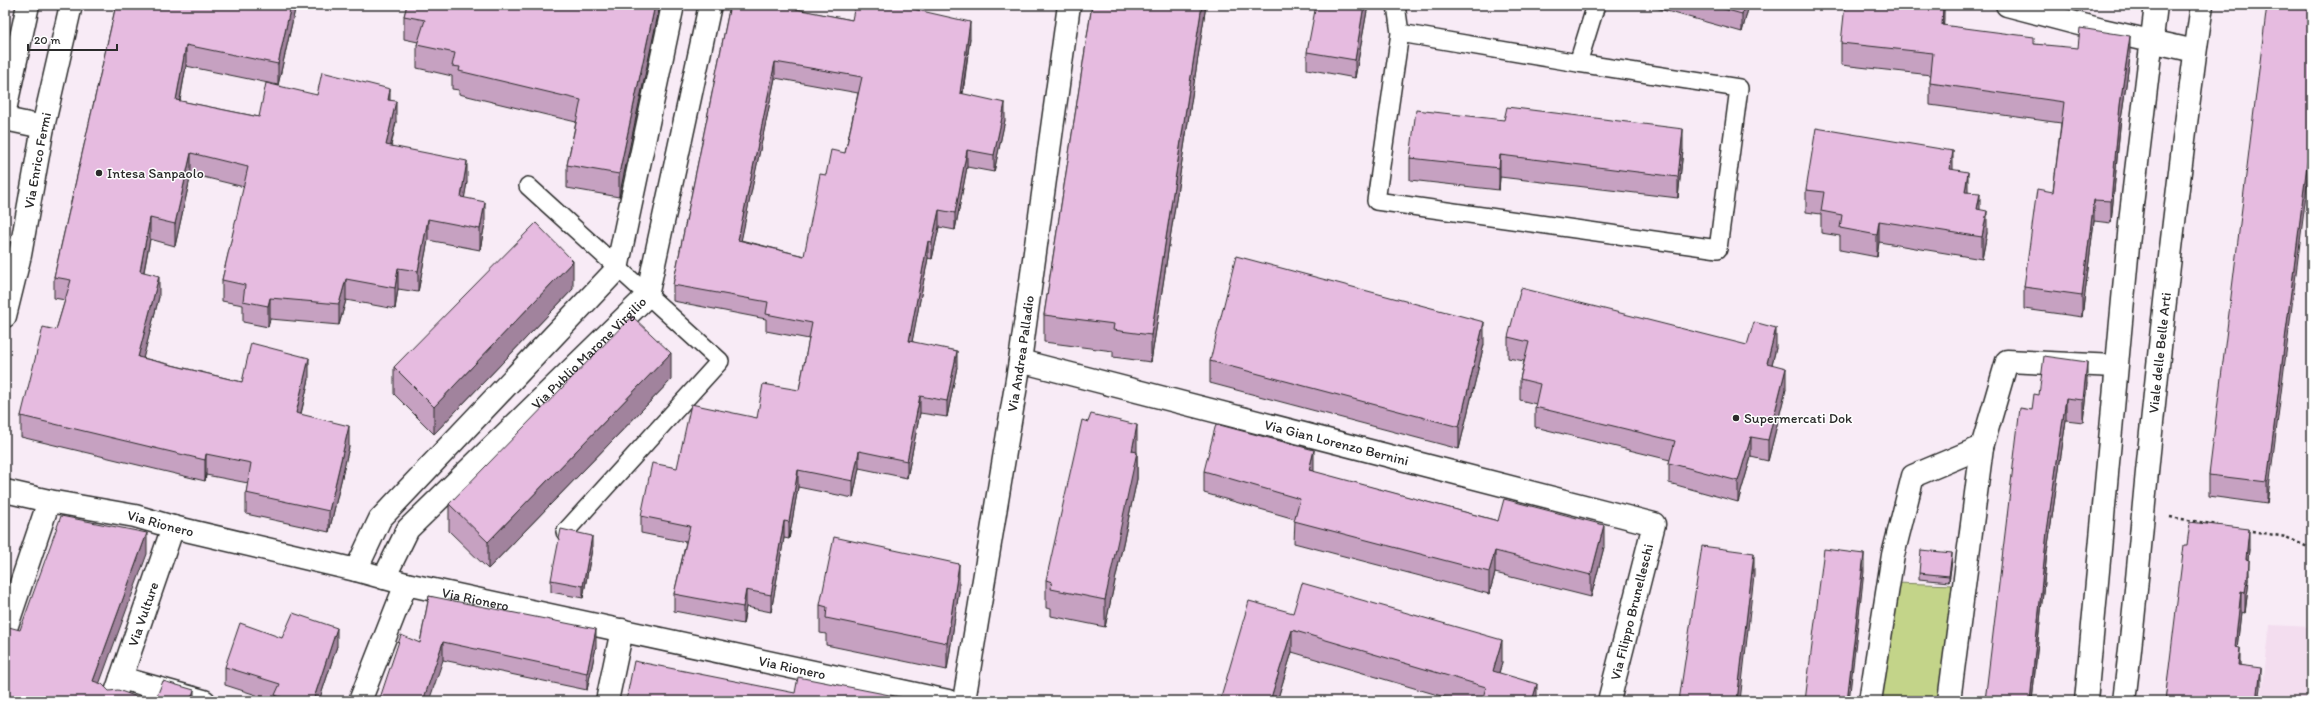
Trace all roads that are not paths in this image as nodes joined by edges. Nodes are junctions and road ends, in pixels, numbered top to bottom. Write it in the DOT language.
graph roads {
  1 [pos="28,5"];
  2 [pos="71,5"];
  3 [pos="673,5"];
  4 [pos="710,5"];
  5 [pos="1069,5"];
  6 [pos="1396,5"];
  7 [pos="1596,5"];
  8 [pos="2007,5"];
  9 [pos="2156,5"];
  10 [pos="2202,5"];
  11 [pos="1400,33"];
  12 [pos="2150,42"];
  13 [pos="2195,51"];
  14 [pos="1578,63"];
  15 [pos="5,110"];
  16 [pos="5,119"];
  17 [pos="43,127"];
  18 [pos="528,186"];
  19 [pos="617,269"];
  20 [pos="647,296"];
  21 [pos="5,316"];
  22 [pos="1020,361"];
  23 [pos="2116,366"];
  24 [pos="1982,446"];
  25 [pos="5,490"];
  26 [pos="49,501"];
  27 [pos="1654,524"];
  28 [pos="173,527"];
  29 [pos="565,532"];
  30 [pos="356,570"];
  31 [pos="384,578"];
  32 [pos="406,584"];
  33 [pos="622,630"];
  34 [pos="5,631"];
  35 [pos="121,678"];
  36 [pos="113,701"];
  37 [pos="204,701"];
  38 [pos="360,701"];
  39 [pos="607,701"];
  40 [pos="948,701"];
  41 [pos="964,701"];
  42 [pos="1609,701"];
  43 [pos="1870,701"];
  44 [pos="1949,701"];
  45 [pos="2086,701"];
  46 [pos="2124,701"];
  1 -- 15 [label="street"];
  2 -- 17 [label="street, Via Enrico Fermi"];
  3 -- 19 [label="street"];
  4 -- 20 [label="street, Via Publio Marone Virgilio"];
  5 -- 22 [label="street, Via Andrea Palladio"];
  6 -- 11 [label="lane"];
  7 -- 14 [label="lane"];
  8 -- 12 [label="street"];
  9 -- 12 [label="street"];
  10 -- 13 [label="street, Viale delle Belle Arti"];
  11 -- 14 [label="lane"];
  11 -- 14 [label="lane"];
  12 -- 13 [label="street"];
  12 -- 23 [label="street"];
  13 -- 46 [label="street, Viale delle Belle Arti"];
  16 -- 17 [label="street"];
  17 -- 21 [label="street, Via Enrico Fermi"];
  18 -- 19 [label="lane"];
  19 -- 20 [label="lane"];
  19 -- 30 [label="street"];
  20 -- 29 [label="lane"];
  20 -- 31 [label="street, Via Publio Marone Virgilio"];
  22 -- 27 [label="street, Via Gian Lorenzo Bernini"];
  22 -- 41 [label="street, Via Andrea Palladio"];
  23 -- 24 [label="street"];
  23 -- 45 [label="street"];
  24 -- 43 [label="street"];
  24 -- 44 [label="street"];
  25 -- 26 [label="street, Via Rionero"];
  26 -- 28 [label="street, Via Rionero"];
  26 -- 34 [label="street"];
  27 -- 42 [label="street, Via Filippo Brunelleschi"];
  28 -- 30 [label="street, Via Rionero"];
  28 -- 35 [label="street, Via Vulture"];
  30 -- 31 [label="street, Via Rionero"];
  31 -- 32 [label="street, Via Rionero"];
  32 -- 33 [label="street, Via Rionero"];
  32 -- 38 [label="street"];
  33 -- 39 [label="street"];
  33 -- 40 [label="street, Via Rionero"];
  35 -- 36 [label="street, Via Vulture"];
  35 -- 37 [label="street"];
}
